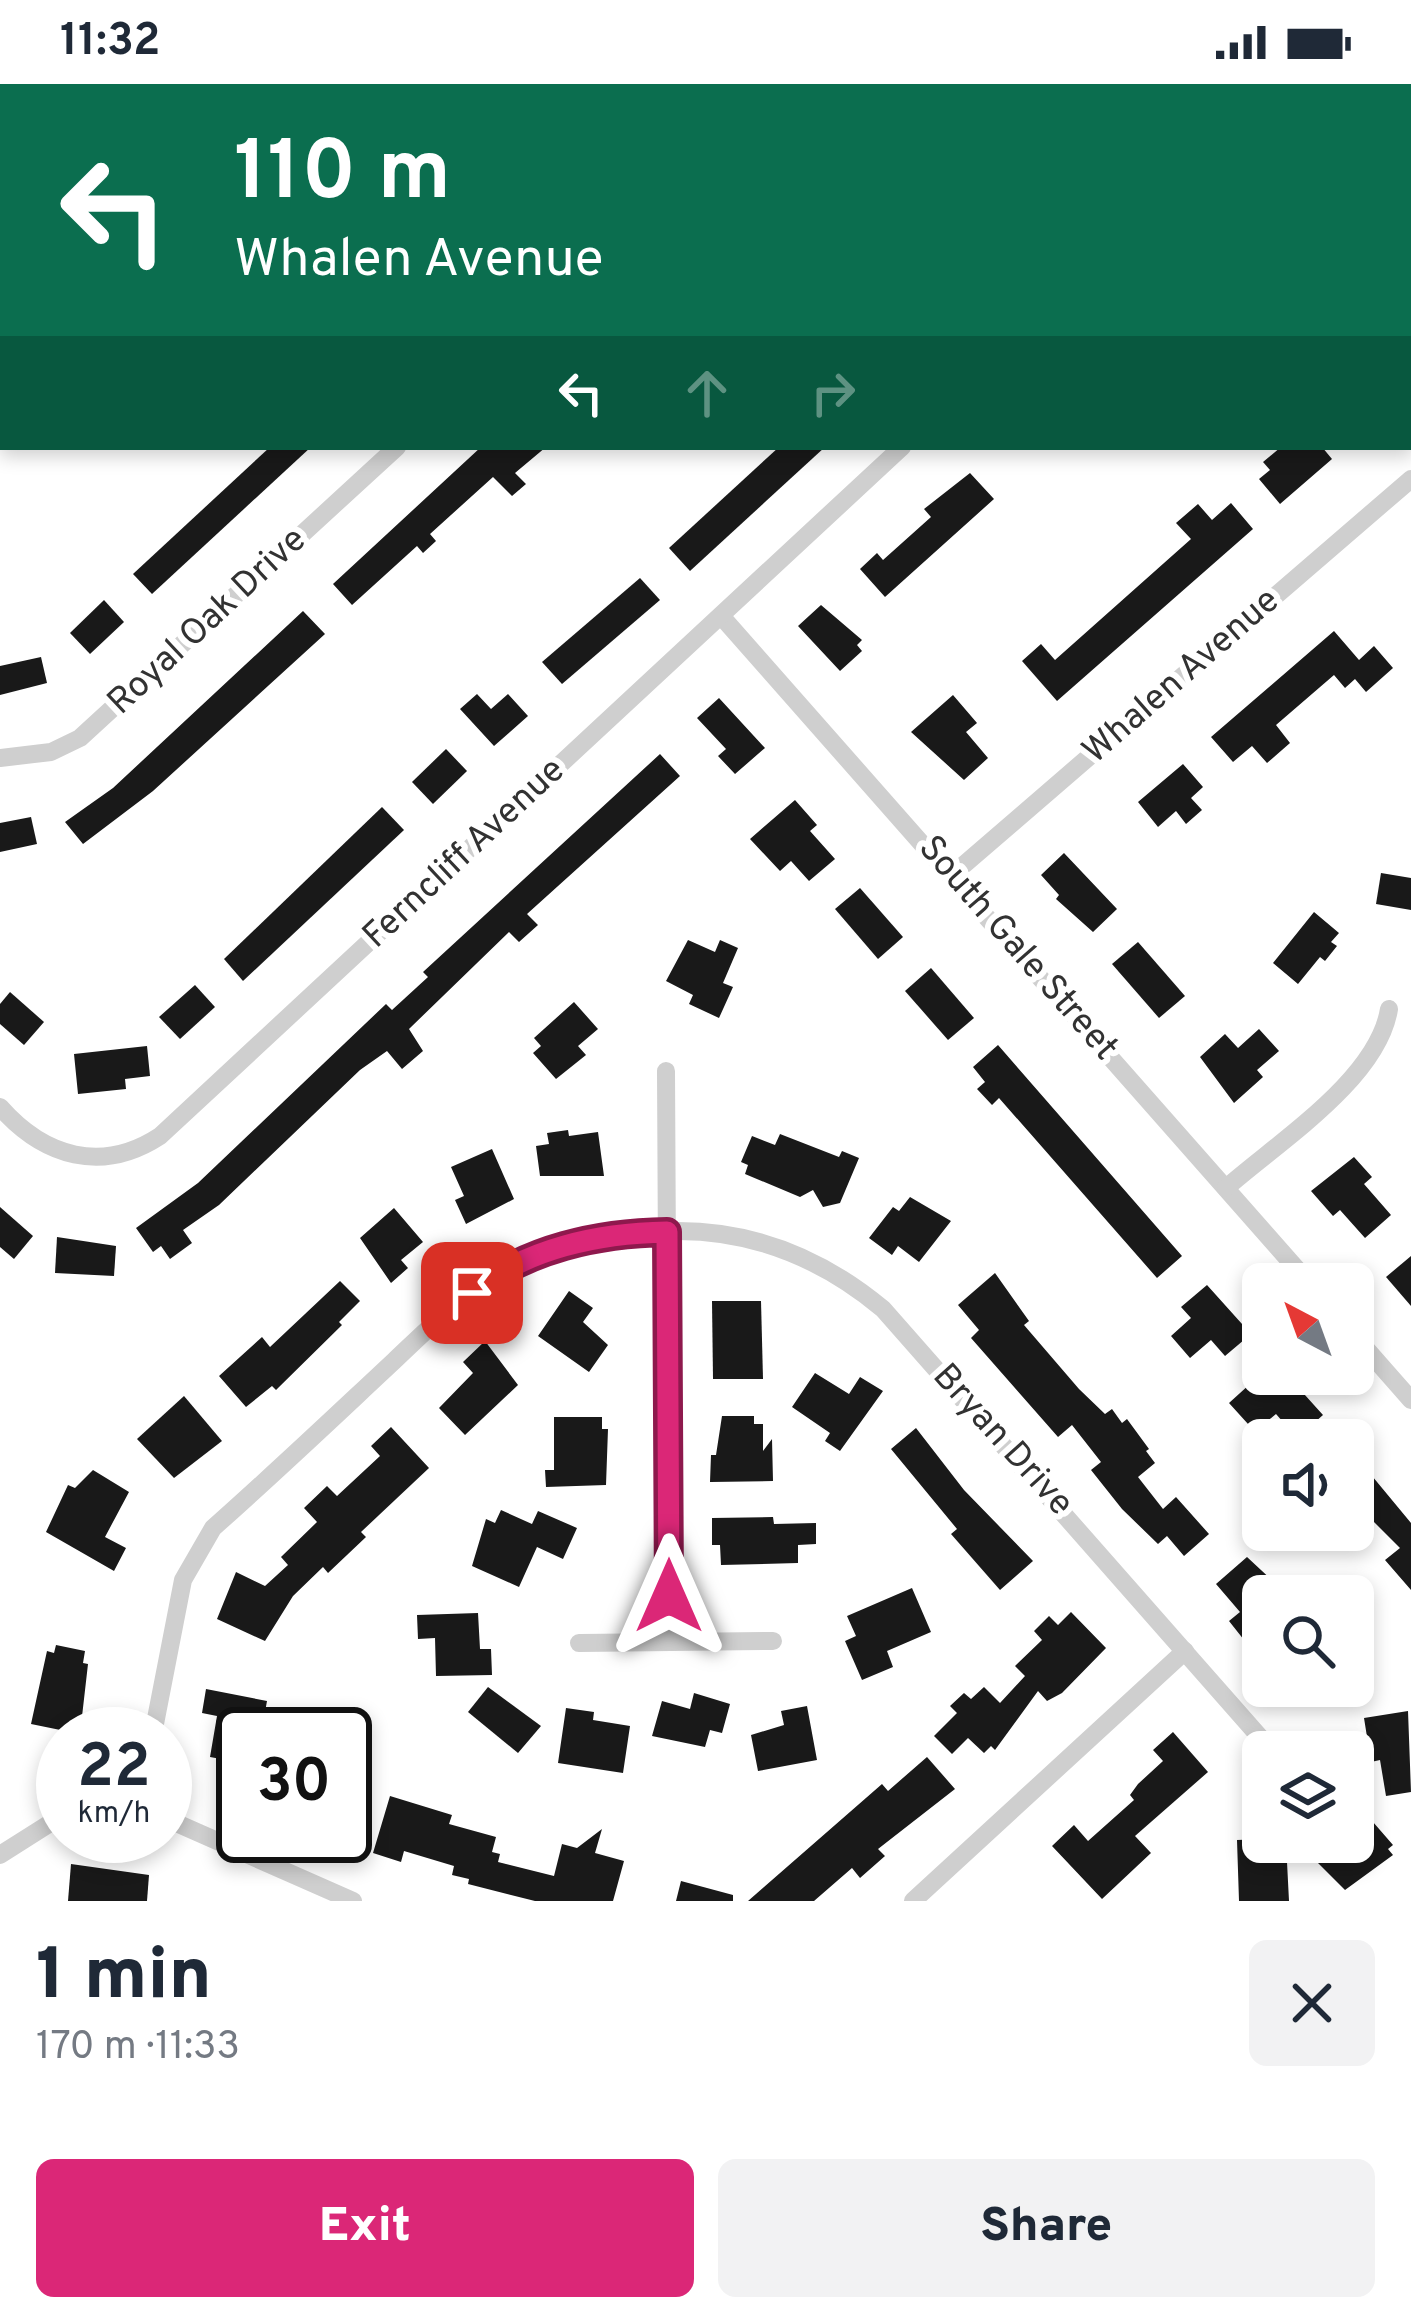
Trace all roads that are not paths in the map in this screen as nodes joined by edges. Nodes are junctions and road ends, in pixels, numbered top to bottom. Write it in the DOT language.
graph roads {
  1 [pos="394,450"];
  2 [pos="899,450"];
  3 [pos="1411,479"];
  4 [pos="722,617"];
  5 [pos="0,758"];
  6 [pos="952,875"];
  7 [pos="1389,1009"];
  8 [pos="666,1071"];
  9 [pos="0,1107"];
  10 [pos="1226,1188"];
  11 [pos="667,1232"];
  12 [pos="1292,1263"];
  13 [pos="1374,1358"];
  14 [pos="1411,1400"];
  15 [pos="669,1641"];
  16 [pos="773,1641"];
  17 [pos="579,1643"];
  18 [pos="1185,1652"];
  19 [pos="158,1707"];
  20 [pos="1255,1731"];
  21 [pos="192,1830"];
  22 [pos="36,1832"];
  23 [pos="0,1855"];
  24 [pos="353,1901"];
  25 [pos="913,1901"];
  1 -- 5 [label="street, Royal Oak Drive"];
  2 -- 4 [label="street, Ferncliff Avenue"];
  3 -- 6 [label="street, Whalen Avenue"];
  4 -- 6 [label="street, South Gale Street"];
  4 -- 9 [label="street, Ferncliff Avenue"];
  6 -- 10 [label="street, South Gale Street"];
  7 -- 10 [label="street"];
  8 -- 11 [label="street"];
  10 -- 12 [label="street, South Gale Street"];
  11 -- 15 [label="street"];
  11 -- 18 [label="street, Bryan Drive"];
  11 -- 19 [label="street"];
  13 -- 14 [label="street"];
  15 -- 16 [label="street"];
  15 -- 17 [label="street"];
  18 -- 20 [label="street, Bryan Drive"];
  18 -- 25 [label="street"];
  21 -- 24 [label="street"];
  22 -- 23 [label="street"];
}
